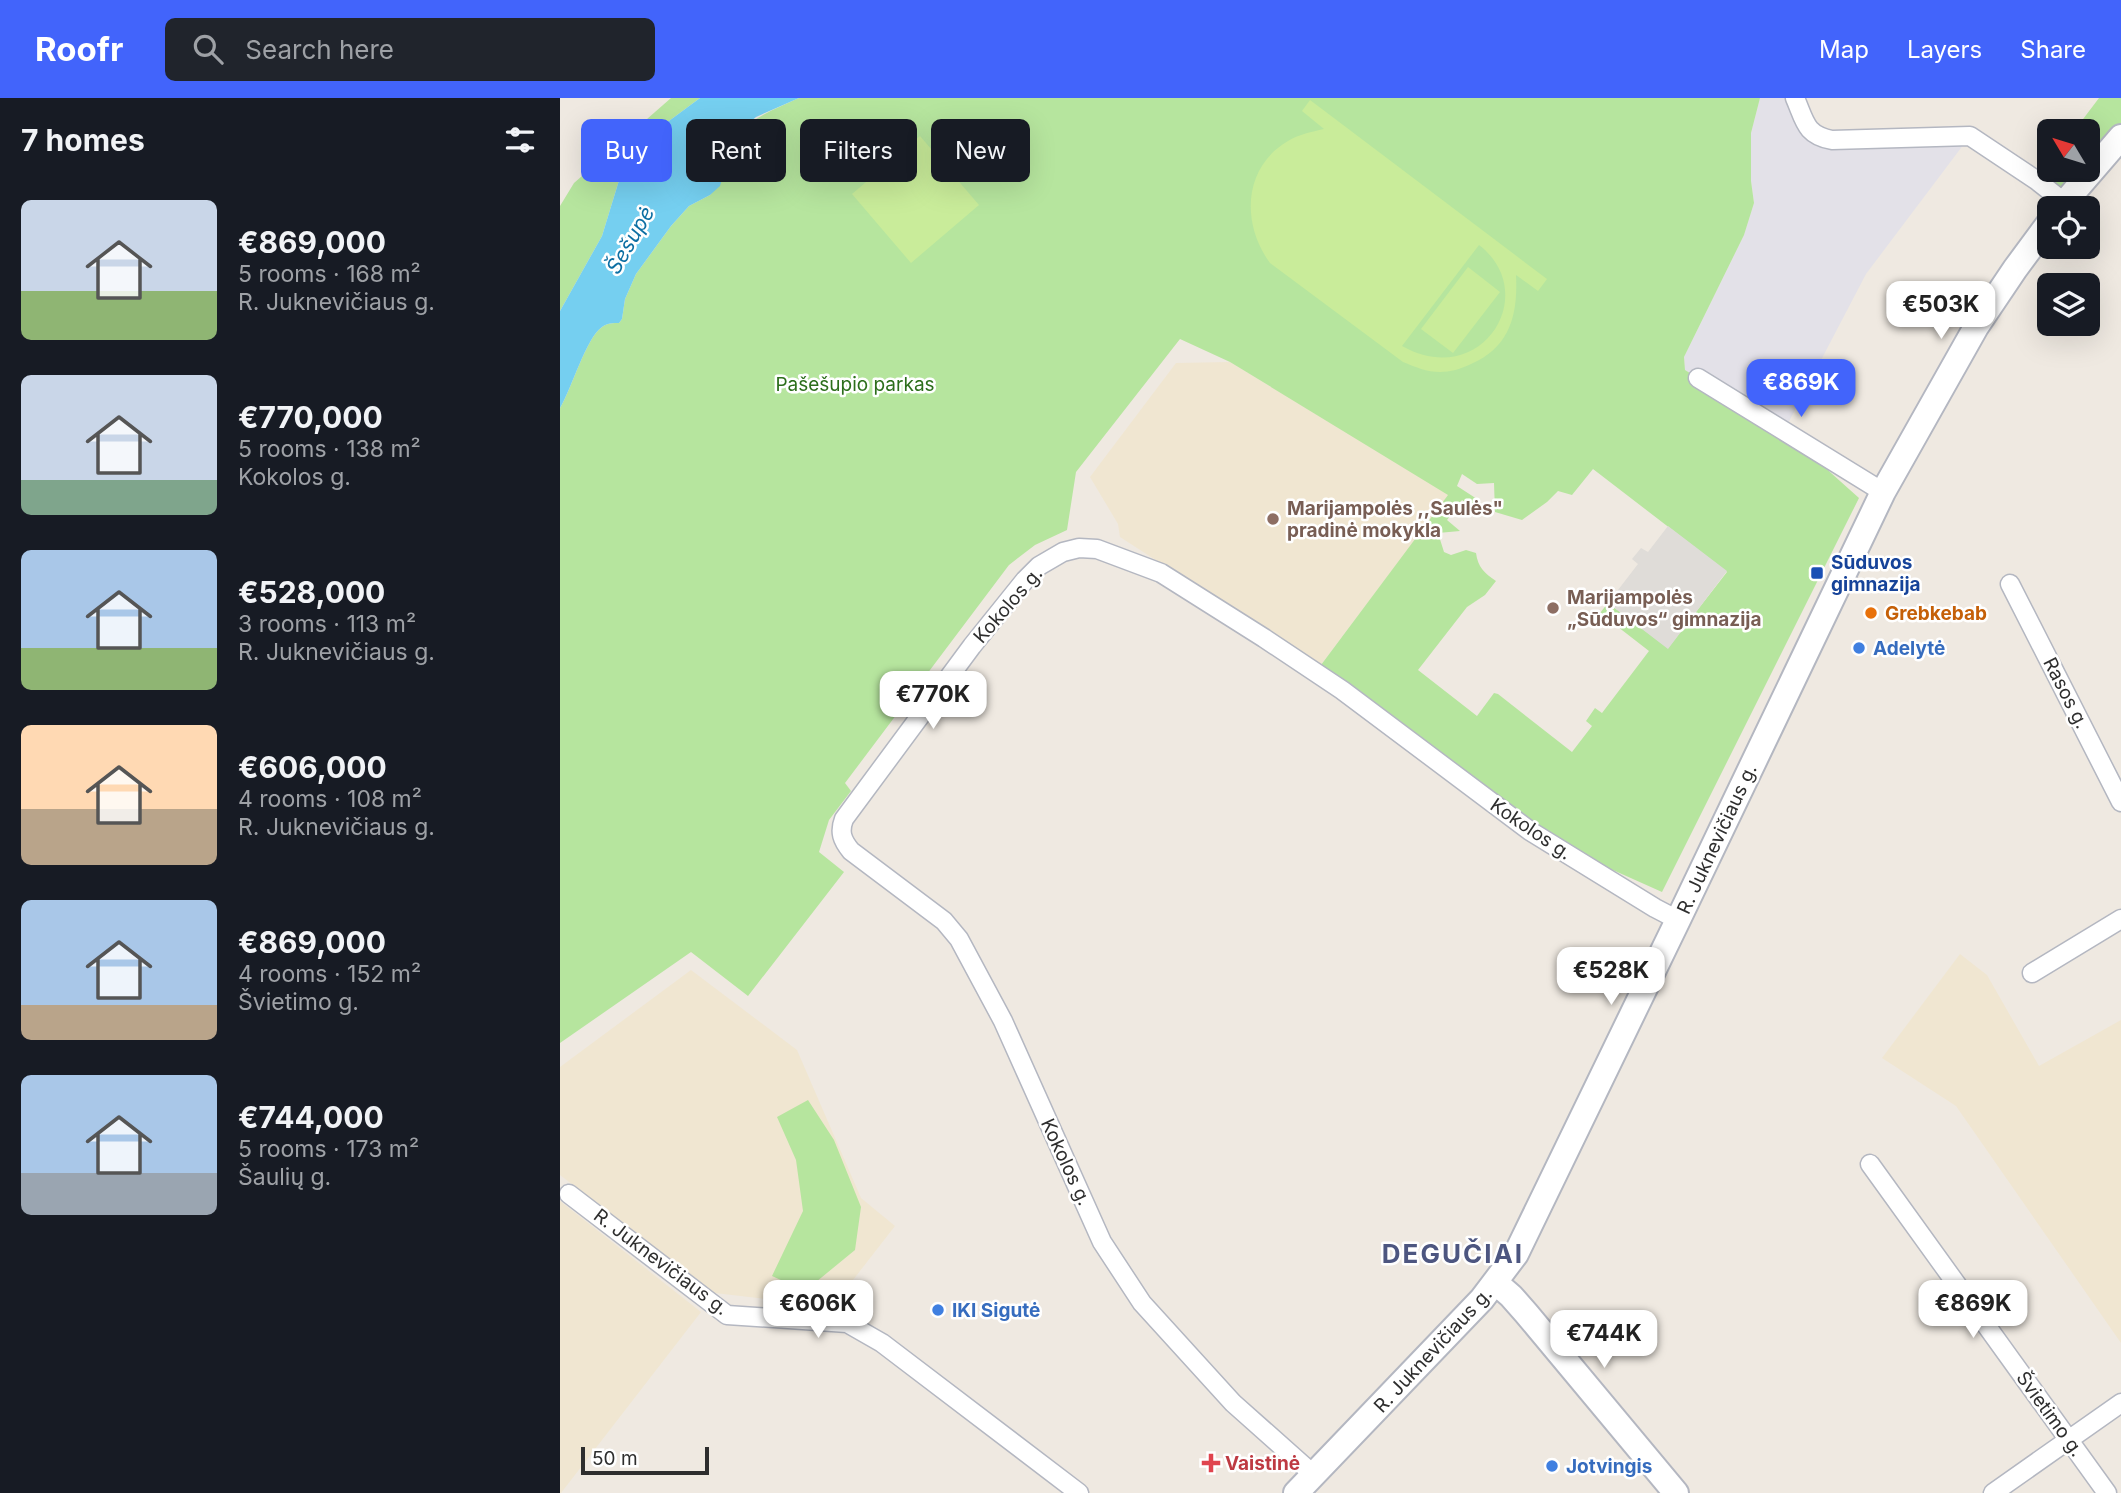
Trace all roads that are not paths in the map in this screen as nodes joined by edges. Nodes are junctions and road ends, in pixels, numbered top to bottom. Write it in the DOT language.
graph roads {
  1 [pos="1795,98"];
  2 [pos="2121,137"];
  3 [pos="2053,196"];
  4 [pos="2070,196"];
  5 [pos="2037,239"];
  6 [pos="1698,378"];
  7 [pos="1883,492"];
  8 [pos="2010,584"];
  9 [pos="2121,802"];
  10 [pos="2121,919"];
  11 [pos="1678,920"];
  12 [pos="2032,973"];
  13 [pos="1870,1164"];
  14 [pos="569,1194"];
  15 [pos="1496,1283"];
  16 [pos="2121,1403"];
  17 [pos="2069,1440"];
  18 [pos="1314,1475"];
  19 [pos="1079,1493"];
  20 [pos="1296,1493"];
  21 [pos="1676,1493"];
  22 [pos="1993,1493"];
  23 [pos="2107,1493"];
  1 -- 3 [label="street"];
  2 -- 4 [label="street"];
  5 -- 7 [label="street, R. Juknevičiaus g."];
  6 -- 7 [label="street"];
  7 -- 11 [label="street, R. Juknevičiaus g."];
  8 -- 9 [label="street, Rasos g."];
  10 -- 12 [label="street"];
  11 -- 15 [label="street, R. Juknevičiaus g."];
  11 -- 18 [label="street, Kokolos g."];
  13 -- 17 [label="street, Švietimo g."];
  14 -- 19 [label="street, R. Juknevičiaus g."];
  15 -- 18 [label="street, R. Juknevičiaus g."];
  15 -- 21 [label="street"];
  16 -- 17 [label="street"];
  17 -- 22 [label="street"];
  17 -- 23 [label="street, Švietimo g."];
  18 -- 20 [label="street, R. Juknevičiaus g."];
}
